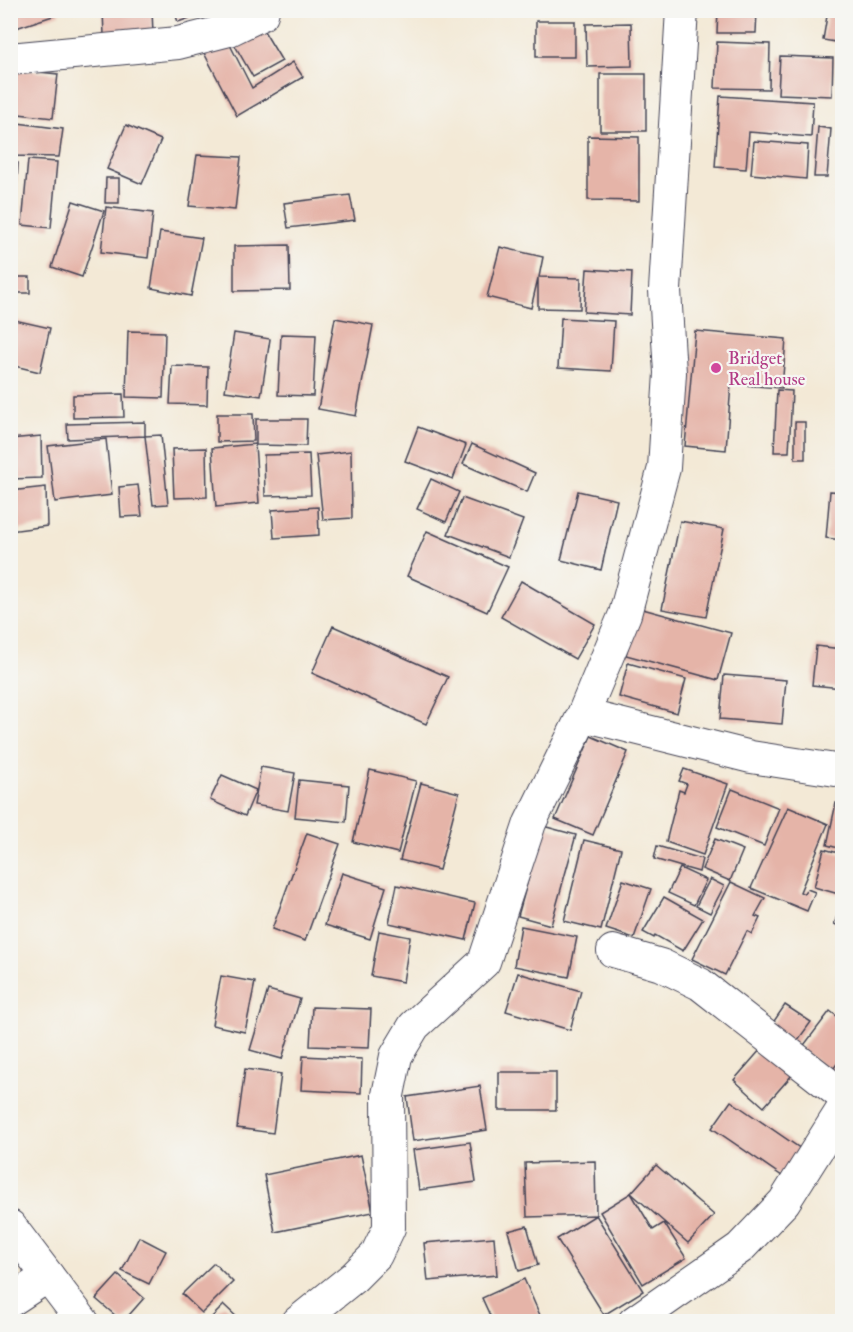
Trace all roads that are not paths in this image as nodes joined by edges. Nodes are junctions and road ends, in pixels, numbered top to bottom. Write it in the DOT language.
graph roads {
  1 [pos="263,10"];
  2 [pos="682,10"];
  3 [pos="10,59"];
  4 [pos="583,715"];
  5 [pos="843,771"];
  6 [pos="613,951"];
  7 [pos="843,1095"];
  8 [pos="843,1110"];
  9 [pos="10,1226"];
  10 [pos="48,1276"];
  11 [pos="10,1301"];
  12 [pos="83,1322"];
  13 [pos="298,1322"];
  14 [pos="634,1322"];
  1 -- 3 [label="street"];
  2 -- 4 [label="street"];
  4 -- 5 [label="street"];
  4 -- 13 [label="street"];
  6 -- 7 [label="street"];
  8 -- 14 [label="street"];
  9 -- 10 [label="street"];
  10 -- 11 [label="street"];
  10 -- 12 [label="street"];
}
